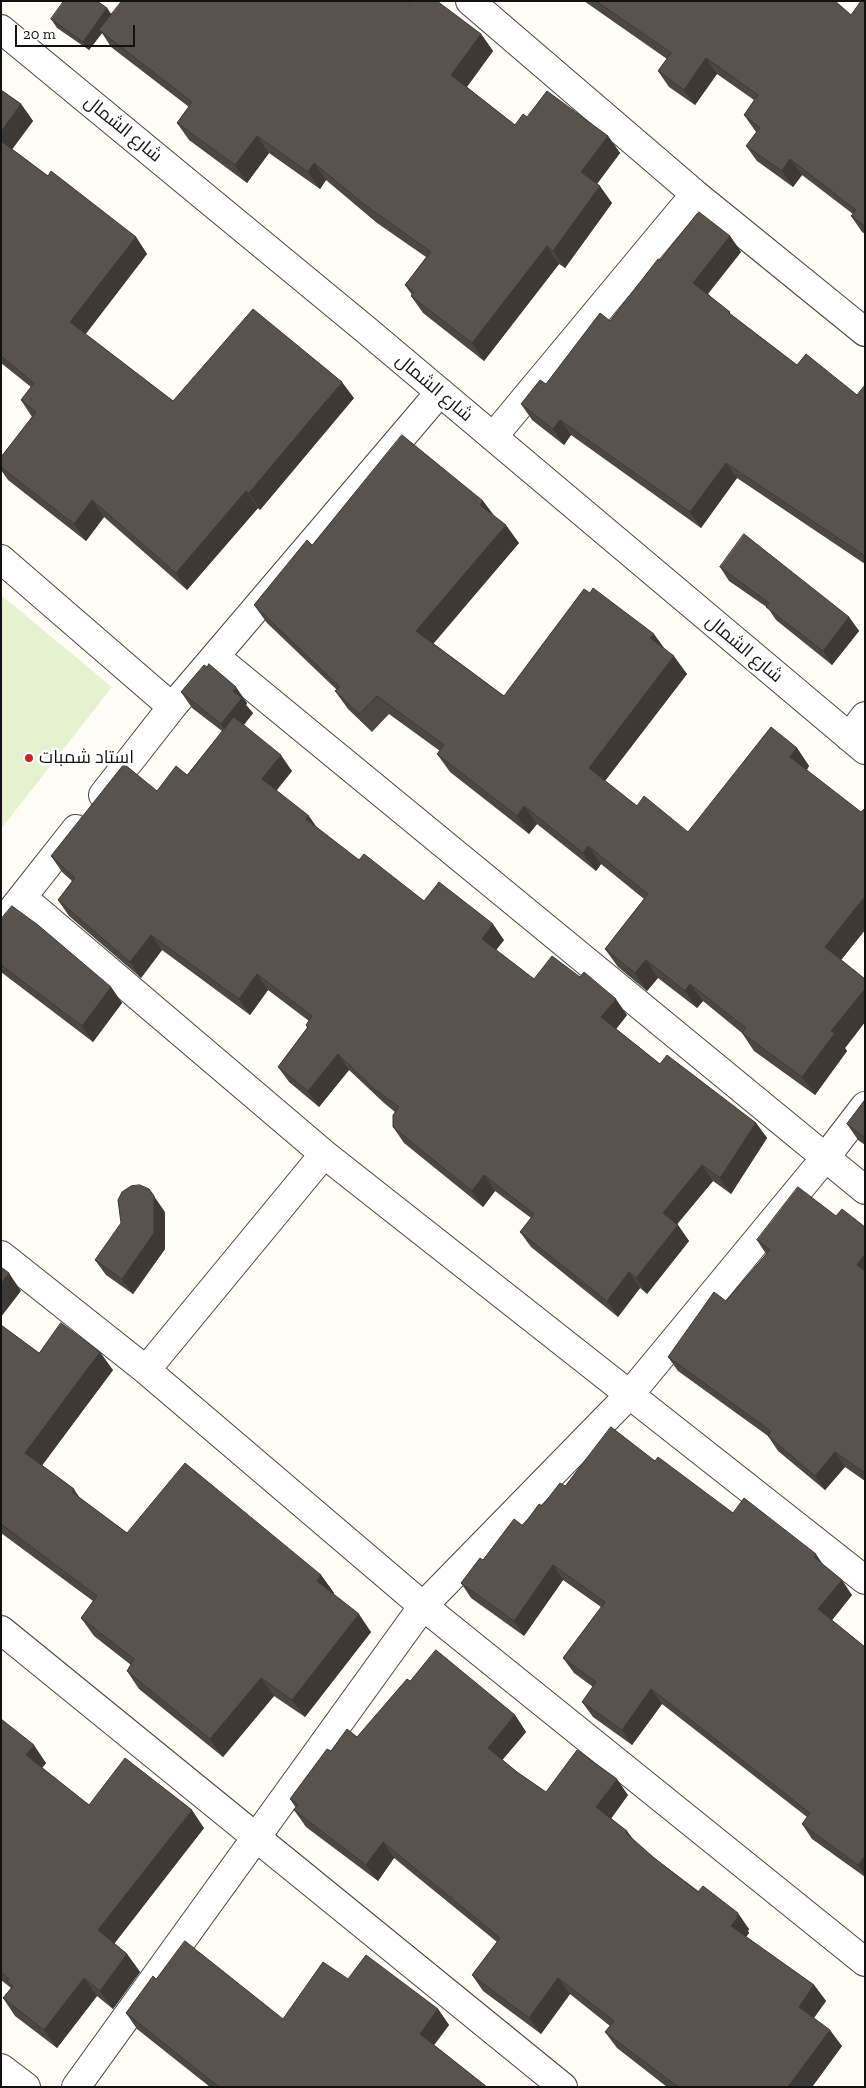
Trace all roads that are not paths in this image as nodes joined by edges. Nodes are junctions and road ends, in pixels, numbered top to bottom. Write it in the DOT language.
graph roads {
  1 [pos="470,1"];
  2 [pos="1,29"];
  3 [pos="695,194"];
  4 [pos="865,332"];
  5 [pos="440,392"];
  6 [pos="493,438"];
  7 [pos="1,559"];
  8 [pos="216,657"];
  9 [pos="172,707"];
  10 [pos="859,734"];
  11 [pos="23,898"];
  12 [pos="1,924"];
  13 [pos="865,1106"];
  14 [pos="324,1154"];
  15 [pos="825,1158"];
  16 [pos="865,1190"];
  17 [pos="1,1255"];
  18 [pos="146,1370"];
  19 [pos="630,1394"];
  20 [pos="865,1580"];
  21 [pos="423,1606"];
  22 [pos="1,1630"];
  23 [pos="256,1838"];
  24 [pos="865,1962"];
  25 [pos="1,2068"];
  26 [pos="26,2087"];
  27 [pos="76,2087"];
  28 [pos="563,2087"];
  1 -- 3 [label="street"];
  2 -- 5 [label="street, شارع الشمال"];
  3 -- 4 [label="street"];
  3 -- 6 [label="street"];
  5 -- 6 [label="street, شارع الشمال"];
  5 -- 8 [label="street"];
  6 -- 10 [label="street, شارع الشمال"];
  7 -- 9 [label="street"];
  8 -- 9 [label="street"];
  8 -- 15 [label="street"];
  9 -- 11 [label="street"];
  11 -- 12 [label="street"];
  11 -- 14 [label="street"];
  13 -- 15 [label="street"];
  14 -- 18 [label="street"];
  14 -- 19 [label="street"];
  15 -- 16 [label="street"];
  15 -- 19 [label="street"];
  17 -- 18 [label="street"];
  18 -- 21 [label="street"];
  19 -- 20 [label="street"];
  19 -- 21 [label="street"];
  21 -- 23 [label="street"];
  21 -- 24 [label="street"];
  22 -- 23 [label="street"];
  23 -- 27 [label="street"];
  23 -- 28 [label="street"];
  25 -- 26 [label="street"];
}
